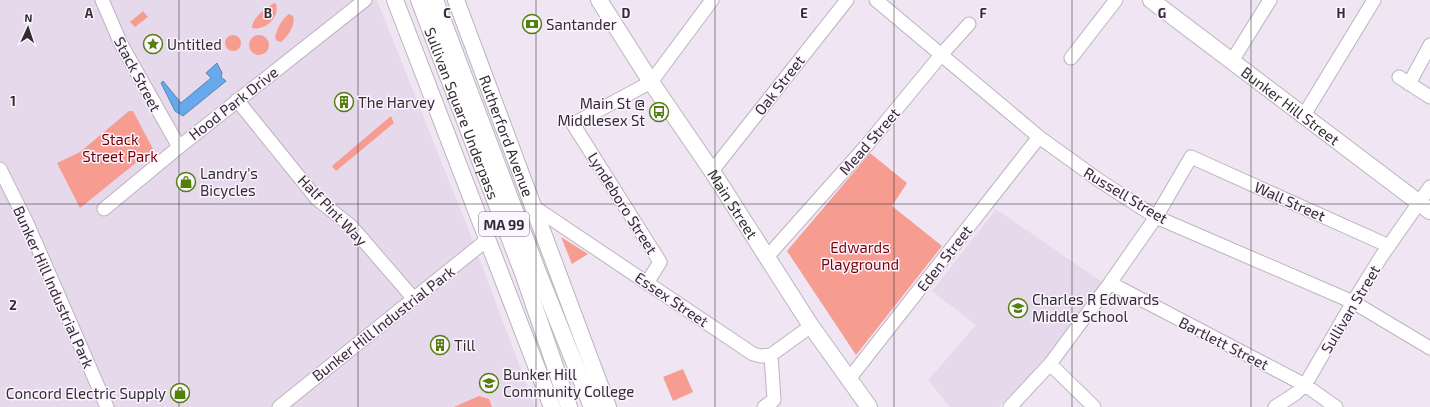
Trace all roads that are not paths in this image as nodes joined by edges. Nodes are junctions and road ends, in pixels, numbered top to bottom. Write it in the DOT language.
graph roads {
  1 [pos="102,0"];
  2 [pos="365,0"];
  3 [pos="395,0"];
  4 [pos="419,0"];
  5 [pos="435,0"];
  6 [pos="456,0"];
  7 [pos="599,0"];
  8 [pos="712,0"];
  9 [pos="847,0"];
  10 [pos="876,0"];
  11 [pos="1116,0"];
  12 [pos="1151,0"];
  13 [pos="1270,0"];
  14 [pos="1374,0"];
  15 [pos="969,24"];
  16 [pos="1430,45"];
  17 [pos="941,55"];
  18 [pos="1071,58"];
  19 [pos="1232,61"];
  20 [pos="651,82"];
  21 [pos="1430,97"];
  22 [pos="237,100"];
  23 [pos="1304,115"];
  24 [pos="1039,138"];
  25 [pos="179,146"];
  26 [pos="0,169"];
  27 [pos="712,171"];
  28 [pos="1430,187"];
  29 [pos="534,207"];
  30 [pos="1425,207"];
  31 [pos="104,209"];
  32 [pos="1156,217"];
  33 [pos="488,239"];
  34 [pos="1389,246"];
  35 [pos="767,257"];
  36 [pos="647,282"];
  37 [pos="1110,283"];
  38 [pos="414,299"];
  39 [pos="1353,302"];
  40 [pos="811,326"];
  41 [pos="1430,348"];
  42 [pos="771,355"];
  43 [pos="1050,364"];
  44 [pos="849,379"];
  45 [pos="1305,385"];
  46 [pos="107,407"];
  47 [pos="279,407"];
  48 [pos="552,407"];
  49 [pos="569,407"];
  50 [pos="592,407"];
  51 [pos="608,407"];
  52 [pos="764,407"];
  53 [pos="869,407"];
  54 [pos="1010,407"];
  55 [pos="1094,407"];
  56 [pos="1275,407"];
  57 [pos="1336,407"];
  1 -- 25 [label="street, Stack Street"];
  2 -- 22 [label="street, Hood Park Drive"];
  3 -- 33 [label="main road"];
  4 -- 49 [label="main road, Sullivan Square Underpass / MA 99"];
  5 -- 50 [label="main road, Sullivan Square Underpass / MA 99"];
  6 -- 29 [label="main road, Rutherford Avenue"];
  7 -- 20 [label="main road, Main Street"];
  8 -- 20 [label="street"];
  9 -- 27 [label="street, Oak Street"];
  10 -- 17 [label="street, Russell Street"];
  11 -- 18 [label="street"];
  12 -- 19 [label="main road, Bunker Hill Street"];
  13 -- 19 [label="street"];
  14 -- 23 [label="street"];
  15 -- 17 [label="street, Mead Street"];
  16 -- 21 [label="street"];
  17 -- 24 [label="street, Russell Street"];
  17 -- 35 [label="street, Mead Street"];
  19 -- 23 [label="main road, Bunker Hill Street"];
  20 -- 27 [label="main road, Main Street"];
  20 -- 36 [label="street, Lyndeboro Street"];
  22 -- 25 [label="street, Hood Park Drive"];
  22 -- 38 [label="street, Half Pint Way"];
  23 -- 30 [label="main road, Bunker Hill Street"];
  24 -- 32 [label="street, Russell Street"];
  24 -- 44 [label="street, Eden Street"];
  25 -- 31 [label="street, Hood Park Drive"];
  26 -- 46 [label="street, Bunker Hill Industrial Park"];
  27 -- 35 [label="main road, Main Street"];
  28 -- 30 [label="street, Sullivan Street"];
  29 -- 36 [label="street, Essex Street"];
  29 -- 51 [label="main road, Rutherford Avenue"];
  30 -- 34 [label="street, Sullivan Street"];
  32 -- 34 [label="street, Wall Street"];
  32 -- 37 [label="street"];
  32 -- 39 [label="street, Russell Street"];
  33 -- 38 [label="street, Bunker Hill Industrial Park"];
  33 -- 48 [label="main road"];
  34 -- 39 [label="street, Sullivan Street"];
  35 -- 40 [label="main road, Main Street"];
  36 -- 42 [label="street, Essex Street"];
  37 -- 43 [label="street"];
  37 -- 45 [label="street, Bartlett Street"];
  38 -- 47 [label="street, Bunker Hill Industrial Park"];
  39 -- 41 [label="street, Russell Street"];
  39 -- 45 [label="street, Sullivan Street"];
  40 -- 42 [label="street"];
  40 -- 44 [label="main road, Main Street"];
  42 -- 52 [label="street"];
  43 -- 54 [label="street"];
  43 -- 55 [label="street"];
  44 -- 53 [label="main road, Main Street"];
  45 -- 56 [label="street, Sullivan Street"];
  45 -- 57 [label="street, Bartlett Street"];
}
